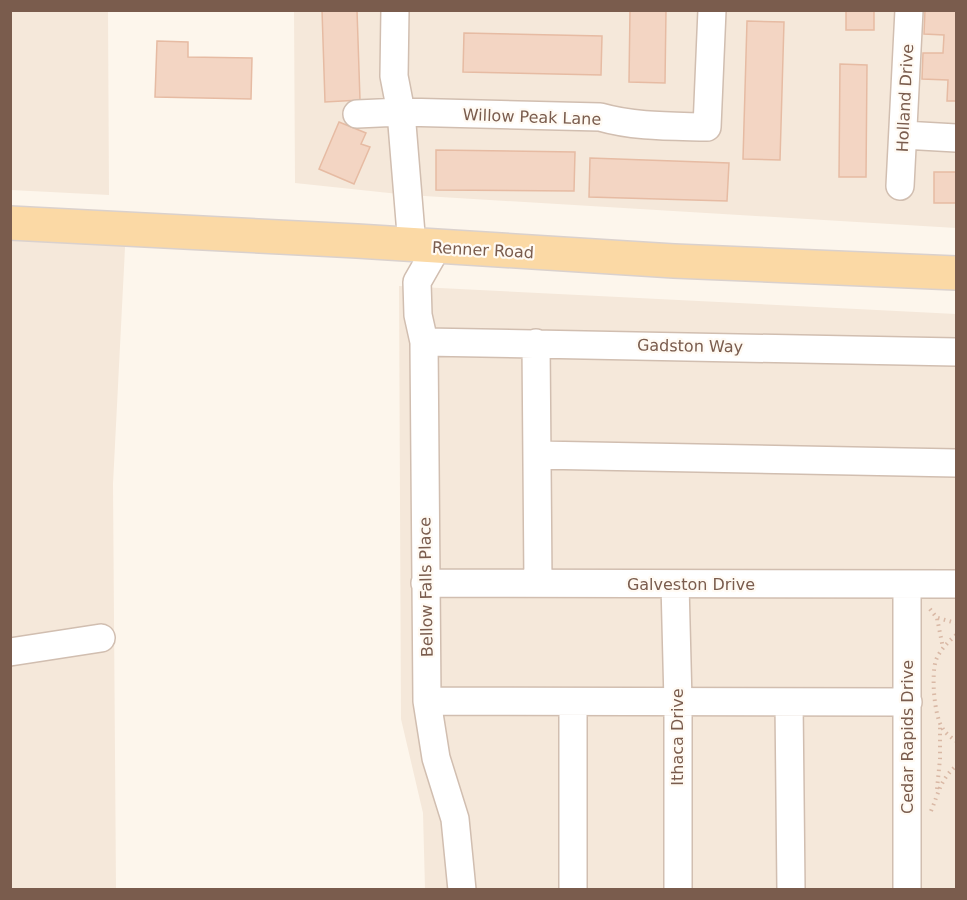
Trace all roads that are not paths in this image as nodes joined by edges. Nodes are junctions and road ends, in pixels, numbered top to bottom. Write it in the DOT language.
graph roads {
  1 [pos="395,10"];
  2 [pos="712,10"];
  3 [pos="909,10"];
  4 [pos="401,112"];
  5 [pos="357,114"];
  6 [pos="903,135"];
  7 [pos="957,138"];
  8 [pos="900,186"];
  9 [pos="10,223"];
  10 [pos="414,246"];
  11 [pos="957,273"];
  12 [pos="417,282"];
  13 [pos="424,342"];
  14 [pos="536,343"];
  15 [pos="957,352"];
  16 [pos="537,455"];
  17 [pos="957,463"];
  18 [pos="425,583"];
  19 [pos="538,583"];
  20 [pos="675,584"];
  21 [pos="907,584"];
  22 [pos="957,584"];
  23 [pos="101,638"];
  24 [pos="10,652"];
  25 [pos="427,700"];
  26 [pos="573,702"];
  27 [pos="678,702"];
  28 [pos="789,702"];
  29 [pos="908,702"];
  30 [pos="462,890"];
  31 [pos="573,890"];
  32 [pos="678,890"];
  33 [pos="791,890"];
  34 [pos="908,890"];
  1 -- 4 [label="street"];
  2 -- 4 [label="street, Willow Peak Lane"];
  3 -- 6 [label="street, Holland Drive"];
  4 -- 5 [label="street, Willow Peak Lane"];
  4 -- 10 [label="street"];
  6 -- 7 [label="street"];
  6 -- 8 [label="street, Holland Drive"];
  9 -- 10 [label="main road, Renner Road"];
  10 -- 11 [label="main road, Renner Road"];
  10 -- 12 [label="street"];
  10 -- 12 [label="street"];
  12 -- 13 [label="street, Bellow Falls Place"];
  13 -- 14 [label="street, Gadston Way"];
  13 -- 18 [label="street, Bellow Falls Place"];
  14 -- 15 [label="street, Gadston Way"];
  14 -- 16 [label="street"];
  16 -- 17 [label="street"];
  16 -- 19 [label="street"];
  18 -- 19 [label="street, Galveston Drive"];
  18 -- 25 [label="street, Bellow Falls Place"];
  19 -- 20 [label="street, Galveston Drive"];
  20 -- 21 [label="street, Galveston Drive"];
  20 -- 27 [label="street, Ithaca Drive"];
  21 -- 22 [label="street, Galveston Drive"];
  21 -- 29 [label="street, Cedar Rapids Drive"];
  23 -- 24 [label="street"];
  25 -- 26 [label="street"];
  25 -- 30 [label="street, Bellow Falls Place"];
  26 -- 27 [label="street"];
  26 -- 31 [label="street"];
  27 -- 28 [label="street"];
  27 -- 32 [label="street, Ithaca Drive"];
  28 -- 29 [label="street"];
  28 -- 33 [label="street"];
  29 -- 34 [label="street, Cedar Rapids Drive"];
}
